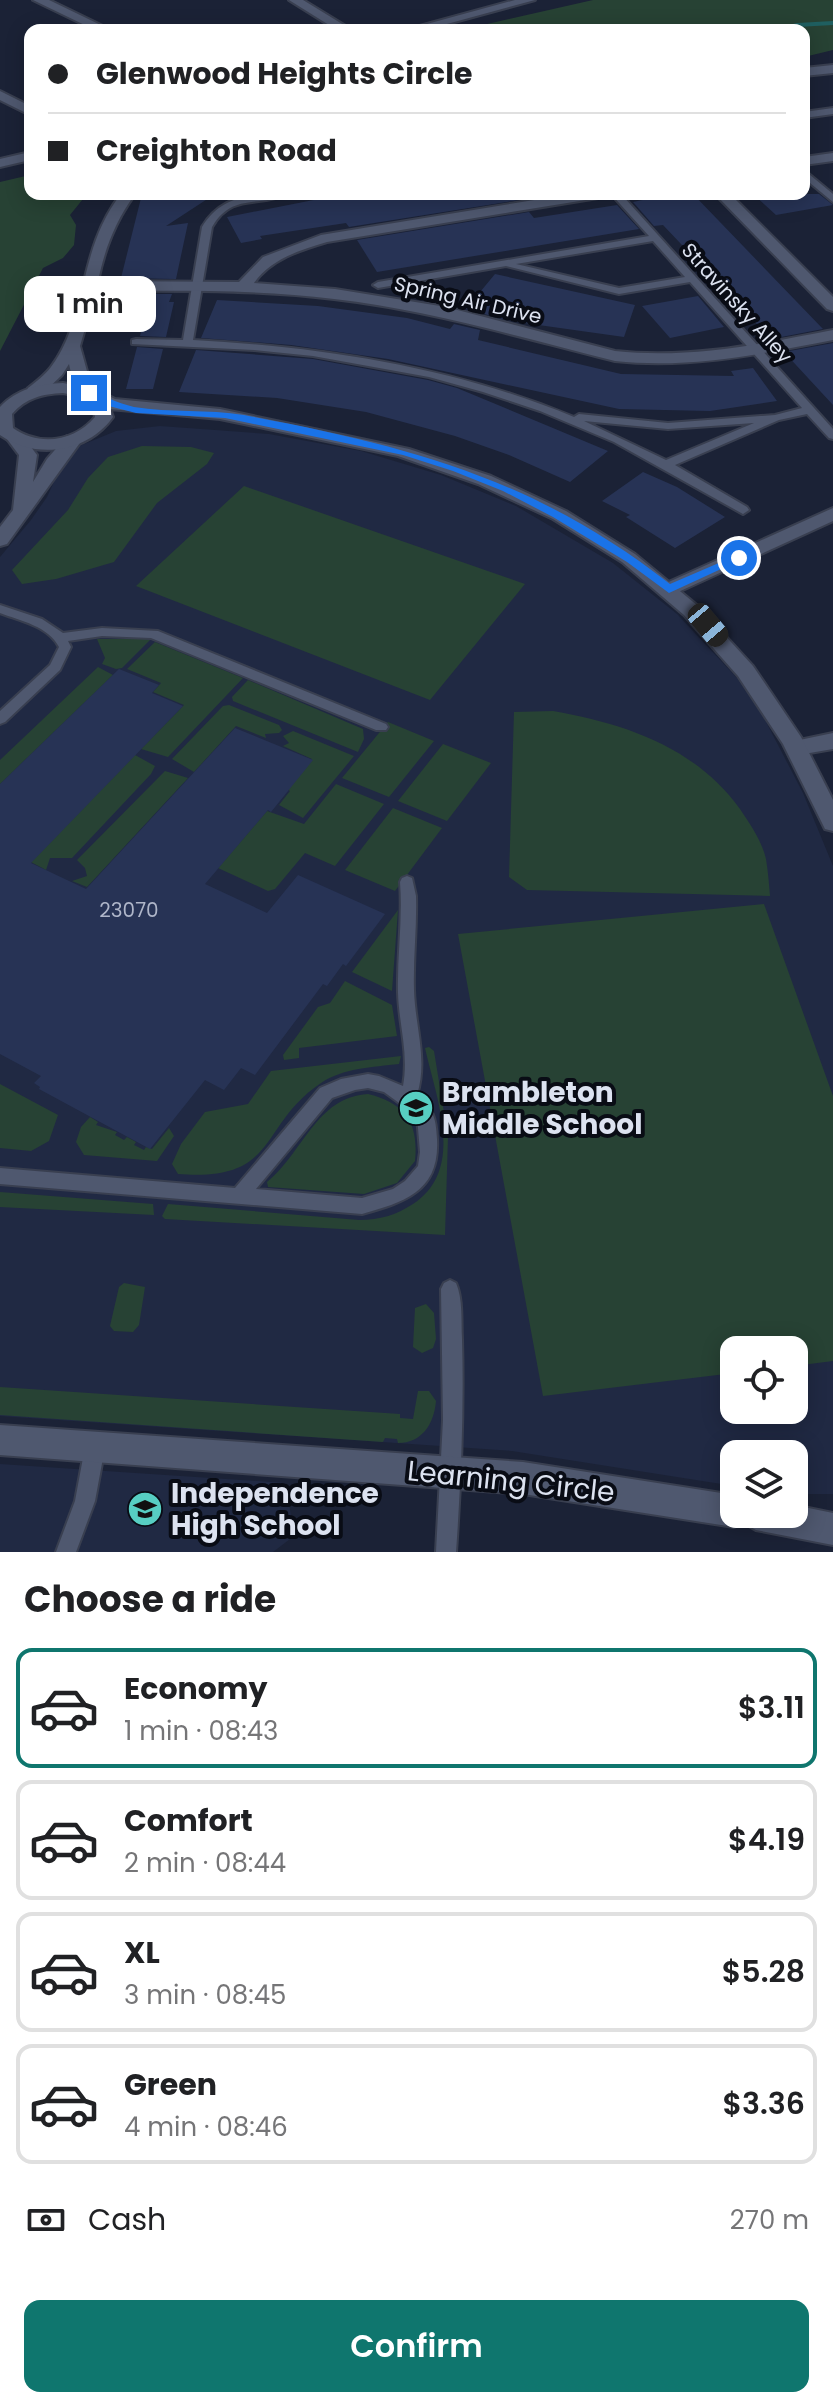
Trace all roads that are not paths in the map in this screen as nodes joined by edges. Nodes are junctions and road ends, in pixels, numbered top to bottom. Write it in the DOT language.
graph roads {
  1 [pos="39,0"];
  2 [pos="295,0"];
  3 [pos="486,0"];
  4 [pos="529,0"];
  5 [pos="500,8"];
  6 [pos="92,24"];
  7 [pos="336,24"];
  8 [pos="435,24"];
  9 [pos="833,69"];
  10 [pos="810,71"];
  11 [pos="0,95"];
  12 [pos="24,108"];
  13 [pos="833,111"];
  14 [pos="810,114"];
  15 [pos="24,157"];
  16 [pos="833,157"];
  17 [pos="810,160"];
  18 [pos="0,163"];
  19 [pos="810,178"];
  20 [pos="833,199"];
  21 [pos="123,200"];
  22 [pos="244,200"];
  23 [pos="561,200"];
  24 [pos="621,200"];
  25 [pos="728,200"];
  26 [pos="654,238"];
  27 [pos="503,264"];
  28 [pos="691,279"];
  29 [pos="378,285"];
  30 [pos="91,286"];
  31 [pos="197,286"];
  32 [pos="244,287"];
  33 [pos="833,306"];
  34 [pos="833,335"];
  35 [pos="136,342"];
  36 [pos="188,342"];
  37 [pos="73,348"];
  38 [pos="756,350"];
  39 [pos="95,397"];
  40 [pos="17,398"];
  41 [pos="809,410"];
  42 [pos="562,415"];
  43 [pos="775,418"];
  44 [pos="259,423"];
  45 [pos="7,432"];
  46 [pos="82,436"];
  47 [pos="833,436"];
  48 [pos="667,464"];
  49 [pos="743,510"];
  50 [pos="833,514"];
  51 [pos="19,517"];
  52 [pos="0,540"];
  53 [pos="669,589"];
  54 [pos="0,609"];
  55 [pos="63,637"];
  56 [pos="0,719"];
  57 [pos="381,727"];
  58 [pos="833,741"];
  59 [pos="798,747"];
  60 [pos="833,823"];
  61 [pos="407,882"];
  62 [pos="408,1097"];
  63 [pos="0,1176"];
  64 [pos="239,1196"];
  65 [pos="450,1289"];
  66 [pos="0,1440"];
  67 [pos="95,1447"];
  68 [pos="453,1471"];
  69 [pos="720,1509"];
  70 [pos="66,1552"];
  71 [pos="446,1552"];
  1 -- 6 [label="street"];
  2 -- 7 [label="street"];
  3 -- 5 [label="street"];
  4 -- 5 [label="street"];
  5 -- 8 [label="street"];
  9 -- 10 [label="street"];
  11 -- 12 [label="street"];
  13 -- 14 [label="lane"];
  15 -- 18 [label="street"];
  16 -- 17 [label="street"];
  19 -- 20 [label="lane"];
  21 -- 30 [label="street"];
  22 -- 31 [label="lane"];
  23 -- 32 [label="street"];
  24 -- 26 [label="lane, Stravinsky Alley"];
  25 -- 33 [label="street"];
  26 -- 27 [label="lane"];
  26 -- 28 [label="lane, Stravinsky Alley"];
  27 -- 28 [label="lane"];
  27 -- 29 [label="lane"];
  28 -- 38 [label="lane, Stravinsky Alley"];
  30 -- 31 [label="street, Spring Air Drive"];
  30 -- 37 [label="street"];
  31 -- 32 [label="street, Spring Air Drive"];
  31 -- 36 [label="lane"];
  32 -- 38 [label="street, Spring Air Drive"];
  34 -- 38 [label="street, Spring Air Drive"];
  35 -- 36 [label="lane"];
  36 -- 42 [label="lane"];
  37 -- 39 [label="street"];
  37 -- 40 [label="street"];
  38 -- 41 [label="lane, Stravinsky Alley"];
  39 -- 40 [label="street"];
  39 -- 44 [label="street"];
  39 -- 46 [label="street"];
  40 -- 45 [label="street"];
  41 -- 43 [label="lane"];
  41 -- 47 [label="lane, Stravinsky Alley"];
  42 -- 43 [label="lane"];
  42 -- 48 [label="lane"];
  43 -- 48 [label="lane"];
  44 -- 46 [label="street"];
  44 -- 53 [label="street"];
  45 -- 46 [label="street"];
  45 -- 51 [label="street"];
  46 -- 51 [label="street"];
  48 -- 49 [label="lane"];
  50 -- 53 [label="street"];
  51 -- 52 [label="street"];
  53 -- 59 [label="street"];
  54 -- 55 [label="lane"];
  55 -- 56 [label="lane"];
  55 -- 57 [label="lane"];
  58 -- 59 [label="street"];
  59 -- 60 [label="street"];
  61 -- 62 [label="lane"];
  62 -- 64 [label="lane"];
  62 -- 64 [label="lane"];
  63 -- 64 [label="lane"];
  65 -- 68 [label="lane"];
  66 -- 67 [label="street, Learning Circle"];
  67 -- 68 [label="street, Learning Circle"];
  67 -- 70 [label="lane"];
  68 -- 69 [label="street, Learning Circle"];
  68 -- 71 [label="lane"];
}
